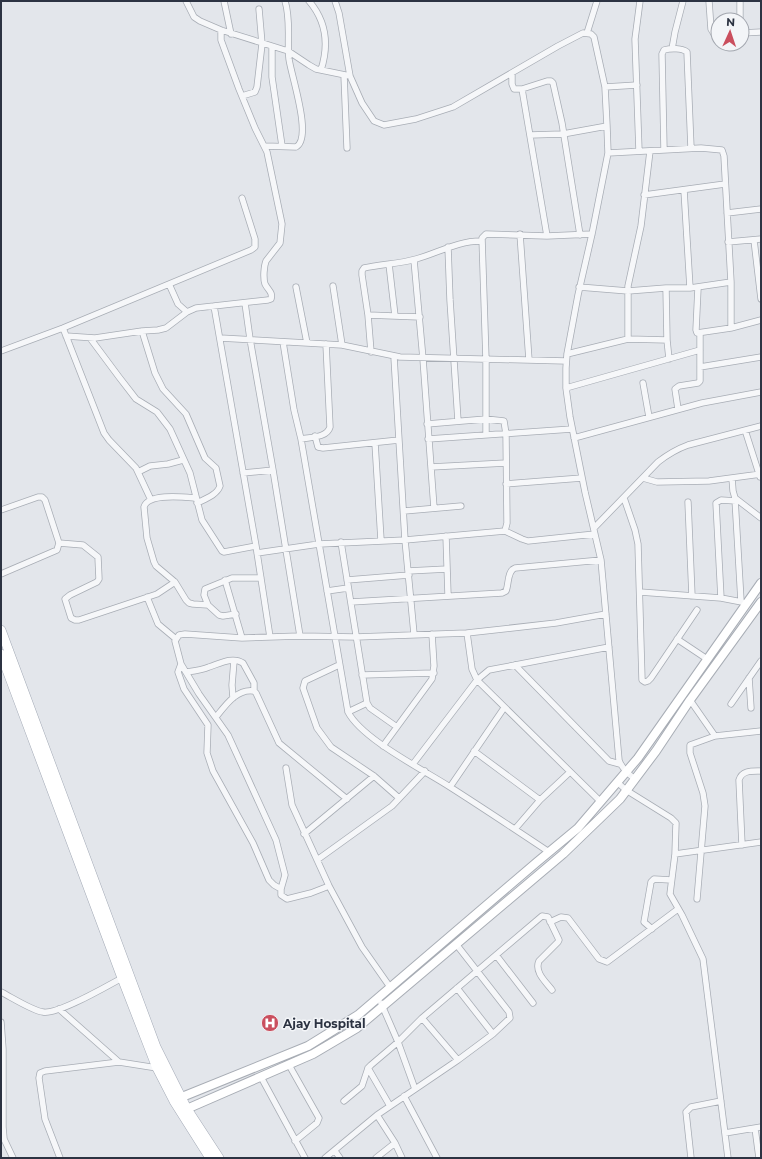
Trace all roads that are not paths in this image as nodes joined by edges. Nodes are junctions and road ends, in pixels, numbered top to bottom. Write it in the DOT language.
graph roads {
  1 [pos="186,1"];
  2 [pos="224,1"];
  3 [pos="285,1"];
  4 [pos="309,1"];
  5 [pos="335,1"];
  6 [pos="597,1"];
  7 [pos="640,1"];
  8 [pos="683,1"];
  9 [pos="708,1"];
  10 [pos="740,1"];
  11 [pos="259,9"];
  12 [pos="740,12"];
  13 [pos="710,20"];
  14 [pos="221,30"];
  15 [pos="761,32"];
  16 [pos="587,33"];
  17 [pos="750,33"];
  18 [pos="232,34"];
  19 [pos="262,44"];
  20 [pos="272,46"];
  21 [pos="672,49"];
  22 [pos="288,51"];
  23 [pos="321,70"];
  24 [pos="512,73"];
  25 [pos="347,76"];
  26 [pos="637,85"];
  27 [pos="605,87"];
  28 [pos="522,89"];
  29 [pos="242,96"];
  30 [pos="608,126"];
  31 [pos="530,134"];
  32 [pos="563,134"];
  33 [pos="265,146"];
  34 [pos="282,146"];
  35 [pos="346,148"];
  36 [pos="691,148"];
  37 [pos="664,150"];
  38 [pos="639,151"];
  39 [pos="650,151"];
  40 [pos="608,153"];
  41 [pos="725,184"];
  42 [pos="684,190"];
  43 [pos="644,195"];
  44 [pos="242,198"];
  45 [pos="761,209"];
  46 [pos="727,213"];
  47 [pos="520,234"];
  48 [pos="580,234"];
  49 [pos="592,234"];
  50 [pos="547,236"];
  51 [pos="761,239"];
  52 [pos="754,240"];
  53 [pos="481,241"];
  54 [pos="728,242"];
  55 [pos="448,247"];
  56 [pos="414,260"];
  57 [pos="389,264"];
  58 [pos="731,282"];
  59 [pos="169,284"];
  60 [pos="333,286"];
  61 [pos="296,287"];
  62 [pos="579,287"];
  63 [pos="666,288"];
  64 [pos="690,288"];
  65 [pos="698,288"];
  66 [pos="628,291"];
  67 [pos="761,299"];
  68 [pos="245,303"];
  69 [pos="214,306"];
  70 [pos="187,312"];
  71 [pos="368,315"];
  72 [pos="395,316"];
  73 [pos="420,317"];
  74 [pos="761,320"];
  75 [pos="63,328"];
  76 [pos="731,328"];
  77 [pos="142,331"];
  78 [pos="700,333"];
  79 [pos="66,336"];
  80 [pos="90,338"];
  81 [pos="220,338"];
  82 [pos="250,339"];
  83 [pos="628,339"];
  84 [pos="667,340"];
  85 [pos="283,342"];
  86 [pos="307,343"];
  87 [pos="326,344"];
  88 [pos="342,345"];
  89 [pos="700,350"];
  90 [pos="1,351"];
  91 [pos="371,352"];
  92 [pos="567,354"];
  93 [pos="394,357"];
  94 [pos="761,357"];
  95 [pos="424,359"];
  96 [pos="453,359"];
  97 [pos="669,359"];
  98 [pos="486,360"];
  99 [pos="529,360"];
  100 [pos="566,360"];
  101 [pos="700,367"];
  102 [pos="643,383"];
  103 [pos="566,388"];
  104 [pos="761,392"];
  105 [pos="678,409"];
  106 [pos="649,417"];
  107 [pos="486,420"];
  108 [pos="458,421"];
  109 [pos="428,424"];
  110 [pos="761,426"];
  111 [pos="572,429"];
  112 [pos="745,430"];
  113 [pos="506,434"];
  114 [pos="486,435"];
  115 [pos="315,436"];
  116 [pos="574,438"];
  117 [pos="301,439"];
  118 [pos="428,439"];
  119 [pos="399,440"];
  120 [pos="375,443"];
  121 [pos="183,460"];
  122 [pos="506,463"];
  123 [pos="431,467"];
  124 [pos="273,470"];
  125 [pos="138,472"];
  126 [pos="243,474"];
  127 [pos="760,476"];
  128 [pos="582,478"];
  129 [pos="643,478"];
  130 [pos="732,478"];
  131 [pos="506,484"];
  132 [pos="624,498"];
  133 [pos="151,500"];
  134 [pos="196,500"];
  135 [pos="736,500"];
  136 [pos="688,502"];
  137 [pos="461,506"];
  138 [pos="434,508"];
  139 [pos="1,510"];
  140 [pos="404,511"];
  141 [pos="761,518"];
  142 [pos="505,531"];
  143 [pos="595,531"];
  144 [pos="446,536"];
  145 [pos="381,540"];
  146 [pos="405,540"];
  147 [pos="341,542"];
  148 [pos="59,543"];
  149 [pos="319,544"];
  150 [pos="257,549"];
  151 [pos="286,549"];
  152 [pos="601,560"];
  153 [pos="447,569"];
  154 [pos="409,573"];
  155 [pos="1,574"];
  156 [pos="262,578"];
  157 [pos="225,580"];
  158 [pos="347,580"];
  159 [pos="175,582"];
  160 [pos="761,583"];
  161 [pos="348,588"];
  162 [pos="327,591"];
  163 [pos="640,592"];
  164 [pos="448,595"];
  165 [pos="692,596"];
  166 [pos="147,597"];
  167 [pos="411,598"];
  168 [pos="721,598"];
  169 [pos="351,602"];
  170 [pos="744,602"];
  171 [pos="761,602"];
  172 [pos="208,605"];
  173 [pos="696,610"];
  174 [pos="236,614"];
  175 [pos="606,614"];
  176 [pos="1,630"];
  177 [pos="467,633"];
  178 [pos="414,634"];
  179 [pos="432,634"];
  180 [pos="300,636"];
  181 [pos="270,637"];
  182 [pos="334,637"];
  183 [pos="356,637"];
  184 [pos="242,638"];
  185 [pos="176,639"];
  186 [pos="677,640"];
  187 [pos="609,647"];
  188 [pos="1,654"];
  189 [pos="707,659"];
  190 [pos="234,661"];
  191 [pos="761,661"];
  192 [pos="181,664"];
  193 [pos="339,665"];
  194 [pos="515,665"];
  195 [pos="187,672"];
  196 [pos="434,673"];
  197 [pos="362,675"];
  198 [pos="749,678"];
  199 [pos="477,680"];
  200 [pos="254,691"];
  201 [pos="232,698"];
  202 [pos="690,700"];
  203 [pos="367,703"];
  204 [pos="731,704"];
  205 [pos="504,708"];
  206 [pos="751,708"];
  207 [pos="348,712"];
  208 [pos="216,717"];
  209 [pos="397,727"];
  210 [pos="761,731"];
  211 [pos="715,736"];
  212 [pos="383,746"];
  213 [pos="474,751"];
  214 [pos="413,764"];
  215 [pos="620,764"];
  216 [pos="286,768"];
  217 [pos="425,771"];
  218 [pos="761,771"];
  219 [pos="570,772"];
  220 [pos="626,772"];
  221 [pos="374,776"];
  222 [pos="635,779"];
  223 [pos="617,782"];
  224 [pos="450,787"];
  225 [pos="626,790"];
  226 [pos="399,798"];
  227 [pos="347,799"];
  228 [pos="540,800"];
  229 [pos="601,802"];
  230 [pos="515,829"];
  231 [pos="304,834"];
  232 [pos="761,842"];
  233 [pos="742,845"];
  234 [pos="701,850"];
  235 [pos="549,852"];
  236 [pos="675,854"];
  237 [pos="556,859"];
  238 [pos="316,860"];
  239 [pos="671,880"];
  240 [pos="329,886"];
  241 [pos="281,889"];
  242 [pos="697,899"];
  243 [pos="678,909"];
  244 [pos="550,922"];
  245 [pos="652,929"];
  246 [pos="456,944"];
  247 [pos="496,955"];
  248 [pos="477,970"];
  249 [pos="122,978"];
  250 [pos="390,987"];
  251 [pos="457,988"];
  252 [pos="552,990"];
  253 [pos="1,992"];
  254 [pos="377,998"];
  255 [pos="533,1004"];
  256 [pos="383,1007"];
  257 [pos="59,1008"];
  258 [pos="422,1018"];
  259 [pos="1,1022"];
  260 [pos="493,1034"];
  261 [pos="398,1042"];
  262 [pos="458,1060"];
  263 [pos="119,1062"];
  264 [pos="289,1065"];
  265 [pos="157,1068"];
  266 [pos="368,1068"];
  267 [pos="261,1077"];
  268 [pos="415,1089"];
  269 [pos="404,1096"];
  270 [pos="178,1099"];
  271 [pos="344,1101"];
  272 [pos="721,1101"];
  273 [pos="390,1106"];
  274 [pos="184,1110"];
  275 [pos="378,1115"];
  276 [pos="758,1127"];
  277 [pos="725,1132"];
  278 [pos="295,1141"];
  279 [pos="395,1143"];
  280 [pos="335,1151"];
  281 [pos="13,1158"];
  282 [pos="60,1158"];
  283 [pos="210,1158"];
  284 [pos="219,1158"];
  285 [pos="304,1158"];
  286 [pos="325,1158"];
  287 [pos="340,1158"];
  288 [pos="376,1158"];
  289 [pos="402,1158"];
  290 [pos="437,1158"];
  291 [pos="690,1158"];
  292 [pos="728,1158"];
  293 [pos="759,1158"];
  1 -- 14 [label="street"];
  2 -- 18 [label="street"];
  3 -- 22 [label="street"];
  4 -- 23 [label="street"];
  5 -- 25 [label="street"];
  6 -- 16 [label="street"];
  7 -- 26 [label="street"];
  8 -- 21 [label="street"];
  9 -- 13 [label="street"];
  10 -- 12 [label="street"];
  11 -- 19 [label="street"];
  14 -- 18 [label="street"];
  14 -- 29 [label="street"];
  15 -- 17 [label="street"];
  16 -- 24 [label="street"];
  16 -- 27 [label="street"];
  18 -- 19 [label="street"];
  19 -- 20 [label="street"];
  19 -- 29 [label="street"];
  20 -- 22 [label="street"];
  20 -- 34 [label="street"];
  21 -- 36 [label="street"];
  21 -- 37 [label="street"];
  22 -- 23 [label="street"];
  22 -- 34 [label="street"];
  23 -- 25 [label="street"];
  24 -- 25 [label="street"];
  24 -- 28 [label="street"];
  25 -- 35 [label="street"];
  26 -- 27 [label="street"];
  26 -- 38 [label="street"];
  27 -- 30 [label="street"];
  28 -- 31 [label="street"];
  28 -- 32 [label="street"];
  29 -- 33 [label="street"];
  30 -- 32 [label="street"];
  30 -- 40 [label="street"];
  31 -- 32 [label="street"];
  31 -- 50 [label="street"];
  32 -- 48 [label="street"];
  33 -- 34 [label="street"];
  33 -- 68 [label="street"];
  36 -- 37 [label="street"];
  36 -- 41 [label="street"];
  37 -- 39 [label="street"];
  38 -- 39 [label="street"];
  38 -- 40 [label="street"];
  39 -- 43 [label="street"];
  40 -- 49 [label="street"];
  41 -- 42 [label="street"];
  41 -- 46 [label="street"];
  42 -- 43 [label="street"];
  42 -- 64 [label="street"];
  43 -- 66 [label="street"];
  44 -- 59 [label="street"];
  45 -- 46 [label="street"];
  46 -- 54 [label="street"];
  47 -- 50 [label="street"];
  47 -- 53 [label="street"];
  47 -- 99 [label="street"];
  48 -- 49 [label="street"];
  48 -- 50 [label="street"];
  49 -- 62 [label="street"];
  51 -- 52 [label="street"];
  52 -- 54 [label="street"];
  52 -- 67 [label="street"];
  53 -- 55 [label="street"];
  53 -- 98 [label="street"];
  54 -- 58 [label="street"];
  55 -- 56 [label="street"];
  55 -- 96 [label="street"];
  56 -- 57 [label="street"];
  56 -- 73 [label="street"];
  57 -- 71 [label="street"];
  57 -- 72 [label="street"];
  58 -- 65 [label="street"];
  58 -- 76 [label="street"];
  59 -- 70 [label="street"];
  59 -- 75 [label="street"];
  60 -- 88 [label="street"];
  61 -- 86 [label="street"];
  62 -- 66 [label="street"];
  62 -- 92 [label="street"];
  63 -- 64 [label="street"];
  63 -- 66 [label="street"];
  63 -- 84 [label="street"];
  64 -- 65 [label="street"];
  65 -- 78 [label="street"];
  66 -- 83 [label="street"];
  68 -- 69 [label="street"];
  68 -- 82 [label="street"];
  69 -- 70 [label="street"];
  69 -- 81 [label="street"];
  70 -- 77 [label="street"];
  71 -- 72 [label="street"];
  71 -- 91 [label="street"];
  72 -- 73 [label="street"];
  73 -- 95 [label="street"];
  74 -- 76 [label="street"];
  75 -- 79 [label="street"];
  75 -- 90 [label="street"];
  76 -- 78 [label="street"];
  77 -- 80 [label="street"];
  77 -- 134 [label="street"];
  78 -- 89 [label="street"];
  79 -- 80 [label="street"];
  79 -- 125 [label="street"];
  80 -- 121 [label="street"];
  81 -- 82 [label="street"];
  81 -- 126 [label="street"];
  82 -- 85 [label="street"];
  82 -- 124 [label="street"];
  83 -- 84 [label="street"];
  83 -- 92 [label="street"];
  84 -- 97 [label="street"];
  85 -- 86 [label="street"];
  85 -- 117 [label="street"];
  86 -- 87 [label="street"];
  87 -- 88 [label="street"];
  87 -- 115 [label="street"];
  88 -- 91 [label="street"];
  89 -- 97 [label="street"];
  89 -- 101 [label="street"];
  91 -- 93 [label="street"];
  92 -- 100 [label="street"];
  93 -- 95 [label="street"];
  93 -- 119 [label="street"];
  94 -- 101 [label="street"];
  95 -- 96 [label="street"];
  95 -- 109 [label="street"];
  96 -- 98 [label="street"];
  96 -- 108 [label="street"];
  97 -- 103 [label="street"];
  98 -- 99 [label="street"];
  98 -- 107 [label="street"];
  99 -- 100 [label="street"];
  100 -- 103 [label="street"];
  101 -- 105 [label="street"];
  102 -- 106 [label="street"];
  103 -- 111 [label="street"];
  104 -- 105 [label="street"];
  105 -- 106 [label="street"];
  106 -- 116 [label="street"];
  107 -- 108 [label="street"];
  107 -- 113 [label="street"];
  107 -- 114 [label="street"];
  108 -- 109 [label="street"];
  109 -- 118 [label="street"];
  110 -- 112 [label="street"];
  111 -- 113 [label="street"];
  111 -- 116 [label="street"];
  112 -- 127 [label="street"];
  112 -- 129 [label="street"];
  113 -- 114 [label="street"];
  113 -- 122 [label="street"];
  114 -- 118 [label="street"];
  115 -- 117 [label="street"];
  115 -- 120 [label="street"];
  116 -- 128 [label="street"];
  117 -- 149 [label="street"];
  118 -- 123 [label="street"];
  119 -- 120 [label="street"];
  119 -- 140 [label="street"];
  120 -- 145 [label="street"];
  121 -- 125 [label="street"];
  121 -- 134 [label="street"];
  122 -- 123 [label="street"];
  122 -- 131 [label="street"];
  123 -- 138 [label="street"];
  124 -- 126 [label="street"];
  124 -- 151 [label="street"];
  125 -- 133 [label="street"];
  126 -- 150 [label="street"];
  127 -- 130 [label="street"];
  128 -- 131 [label="street"];
  128 -- 143 [label="street"];
  129 -- 130 [label="street"];
  129 -- 132 [label="street"];
  130 -- 135 [label="street"];
  131 -- 142 [label="street"];
  132 -- 143 [label="street"];
  132 -- 163 [label="street"];
  133 -- 134 [label="street"];
  133 -- 159 [label="street"];
  134 -- 150 [label="street"];
  135 -- 141 [label="street"];
  135 -- 168 [label="street"];
  135 -- 170 [label="street"];
  136 -- 165 [label="street"];
  137 -- 138 [label="street"];
  138 -- 140 [label="street"];
  139 -- 148 [label="street"];
  140 -- 146 [label="street"];
  142 -- 143 [label="street"];
  142 -- 144 [label="street"];
  143 -- 152 [label="street"];
  144 -- 146 [label="street"];
  144 -- 153 [label="street"];
  145 -- 146 [label="street"];
  145 -- 147 [label="street"];
  146 -- 154 [label="street"];
  147 -- 149 [label="street"];
  147 -- 158 [label="street"];
  148 -- 155 [label="street"];
  148 -- 166 [label="street"];
  149 -- 151 [label="street"];
  149 -- 162 [label="street"];
  150 -- 151 [label="street"];
  150 -- 156 [label="street"];
  151 -- 180 [label="street"];
  152 -- 164 [label="street"];
  152 -- 175 [label="street"];
  153 -- 154 [label="street"];
  153 -- 164 [label="street"];
  154 -- 158 [label="street"];
  154 -- 167 [label="street"];
  156 -- 157 [label="street"];
  156 -- 181 [label="street"];
  157 -- 172 [label="street"];
  157 -- 174 [label="street"];
  158 -- 161 [label="street"];
  159 -- 166 [label="street"];
  159 -- 172 [label="street"];
  160 -- 170 [label="main road"];
  161 -- 162 [label="street"];
  161 -- 169 [label="street"];
  162 -- 182 [label="street"];
  163 -- 165 [label="street"];
  163 -- 186 [label="street"];
  164 -- 167 [label="street"];
  165 -- 168 [label="street"];
  166 -- 185 [label="street"];
  167 -- 169 [label="street"];
  167 -- 178 [label="street"];
  168 -- 170 [label="street"];
  169 -- 183 [label="street"];
  170 -- 189 [label="main road"];
  171 -- 202 [label="main road"];
  172 -- 174 [label="street"];
  173 -- 186 [label="street"];
  174 -- 184 [label="street"];
  175 -- 177 [label="street"];
  175 -- 187 [label="street"];
  176 -- 270 [label="main road"];
  177 -- 179 [label="street"];
  177 -- 199 [label="street"];
  178 -- 179 [label="street"];
  178 -- 183 [label="street"];
  179 -- 196 [label="street"];
  180 -- 181 [label="street"];
  180 -- 182 [label="street"];
  181 -- 184 [label="street"];
  182 -- 183 [label="street"];
  182 -- 193 [label="street"];
  183 -- 197 [label="street"];
  184 -- 185 [label="street"];
  185 -- 192 [label="street"];
  186 -- 189 [label="street"];
  187 -- 194 [label="street"];
  187 -- 215 [label="street"];
  188 -- 249 [label="main road"];
  189 -- 220 [label="main road"];
  190 -- 195 [label="street"];
  190 -- 200 [label="street"];
  190 -- 201 [label="street"];
  191 -- 198 [label="street"];
  192 -- 195 [label="street"];
  192 -- 241 [label="street"];
  193 -- 207 [label="street"];
  193 -- 221 [label="street"];
  194 -- 199 [label="street"];
  194 -- 215 [label="street"];
  195 -- 208 [label="street"];
  196 -- 197 [label="street"];
  196 -- 209 [label="street"];
  197 -- 203 [label="street"];
  198 -- 204 [label="street"];
  198 -- 206 [label="street"];
  199 -- 205 [label="street"];
  199 -- 214 [label="street"];
  200 -- 201 [label="street"];
  200 -- 227 [label="street"];
  201 -- 208 [label="street"];
  202 -- 211 [label="street"];
  202 -- 222 [label="main road"];
  203 -- 207 [label="street"];
  203 -- 209 [label="street"];
  205 -- 213 [label="street"];
  205 -- 219 [label="street"];
  207 -- 212 [label="street"];
  208 -- 241 [label="street"];
  209 -- 212 [label="street"];
  210 -- 211 [label="street"];
  211 -- 234 [label="street"];
  212 -- 214 [label="street"];
  213 -- 224 [label="street"];
  213 -- 228 [label="street"];
  214 -- 217 [label="street"];
  215 -- 220 [label="street"];
  216 -- 231 [label="street"];
  217 -- 224 [label="street"];
  217 -- 226 [label="street"];
  218 -- 233 [label="street"];
  219 -- 228 [label="street"];
  219 -- 229 [label="street"];
  220 -- 222 [label="street"];
  220 -- 223 [label="main road"];
  221 -- 226 [label="street"];
  221 -- 227 [label="street"];
  222 -- 225 [label="main road"];
  223 -- 225 [label="street"];
  223 -- 229 [label="main road"];
  224 -- 230 [label="street"];
  225 -- 236 [label="street"];
  225 -- 237 [label="main road"];
  226 -- 238 [label="street"];
  227 -- 231 [label="street"];
  228 -- 230 [label="street"];
  229 -- 235 [label="main road"];
  230 -- 235 [label="street"];
  231 -- 238 [label="street"];
  232 -- 233 [label="street"];
  233 -- 234 [label="street"];
  234 -- 236 [label="street"];
  234 -- 242 [label="street"];
  235 -- 237 [label="main road"];
  235 -- 250 [label="main road"];
  236 -- 239 [label="street"];
  237 -- 246 [label="main road"];
  238 -- 240 [label="street"];
  239 -- 243 [label="street"];
  239 -- 245 [label="street"];
  240 -- 241 [label="street"];
  240 -- 250 [label="street"];
  243 -- 245 [label="street"];
  243 -- 272 [label="street"];
  244 -- 245 [label="street"];
  244 -- 247 [label="street"];
  244 -- 252 [label="street"];
  246 -- 248 [label="street"];
  246 -- 256 [label="main road"];
  247 -- 248 [label="street"];
  247 -- 255 [label="street"];
  248 -- 251 [label="street"];
  248 -- 260 [label="street"];
  249 -- 257 [label="street"];
  249 -- 265 [label="main road"];
  250 -- 254 [label="main road"];
  251 -- 258 [label="street"];
  251 -- 260 [label="street"];
  253 -- 257 [label="street"];
  254 -- 256 [label="street"];
  254 -- 270 [label="main road"];
  256 -- 261 [label="street"];
  256 -- 264 [label="main road"];
  257 -- 263 [label="street"];
  258 -- 261 [label="street"];
  258 -- 262 [label="street"];
  259 -- 281 [label="street"];
  260 -- 262 [label="street"];
  261 -- 266 [label="street"];
  261 -- 268 [label="street"];
  262 -- 268 [label="street"];
  263 -- 265 [label="street"];
  263 -- 282 [label="street"];
  264 -- 267 [label="main road"];
  264 -- 278 [label="street"];
  265 -- 270 [label="main road"];
  266 -- 271 [label="street"];
  266 -- 273 [label="street"];
  267 -- 274 [label="main road"];
  267 -- 278 [label="street"];
  268 -- 269 [label="street"];
  269 -- 273 [label="street"];
  269 -- 290 [label="street"];
  270 -- 274 [label="main road"];
  272 -- 277 [label="street"];
  272 -- 291 [label="street"];
  273 -- 275 [label="street"];
  274 -- 283 [label="main road"];
  274 -- 284 [label="main road"];
  275 -- 279 [label="street"];
  275 -- 280 [label="street"];
  276 -- 277 [label="street"];
  276 -- 293 [label="street"];
  277 -- 292 [label="street"];
  278 -- 285 [label="street"];
  279 -- 288 [label="street"];
  279 -- 289 [label="street"];
  280 -- 286 [label="street"];
  280 -- 287 [label="street"];
}
